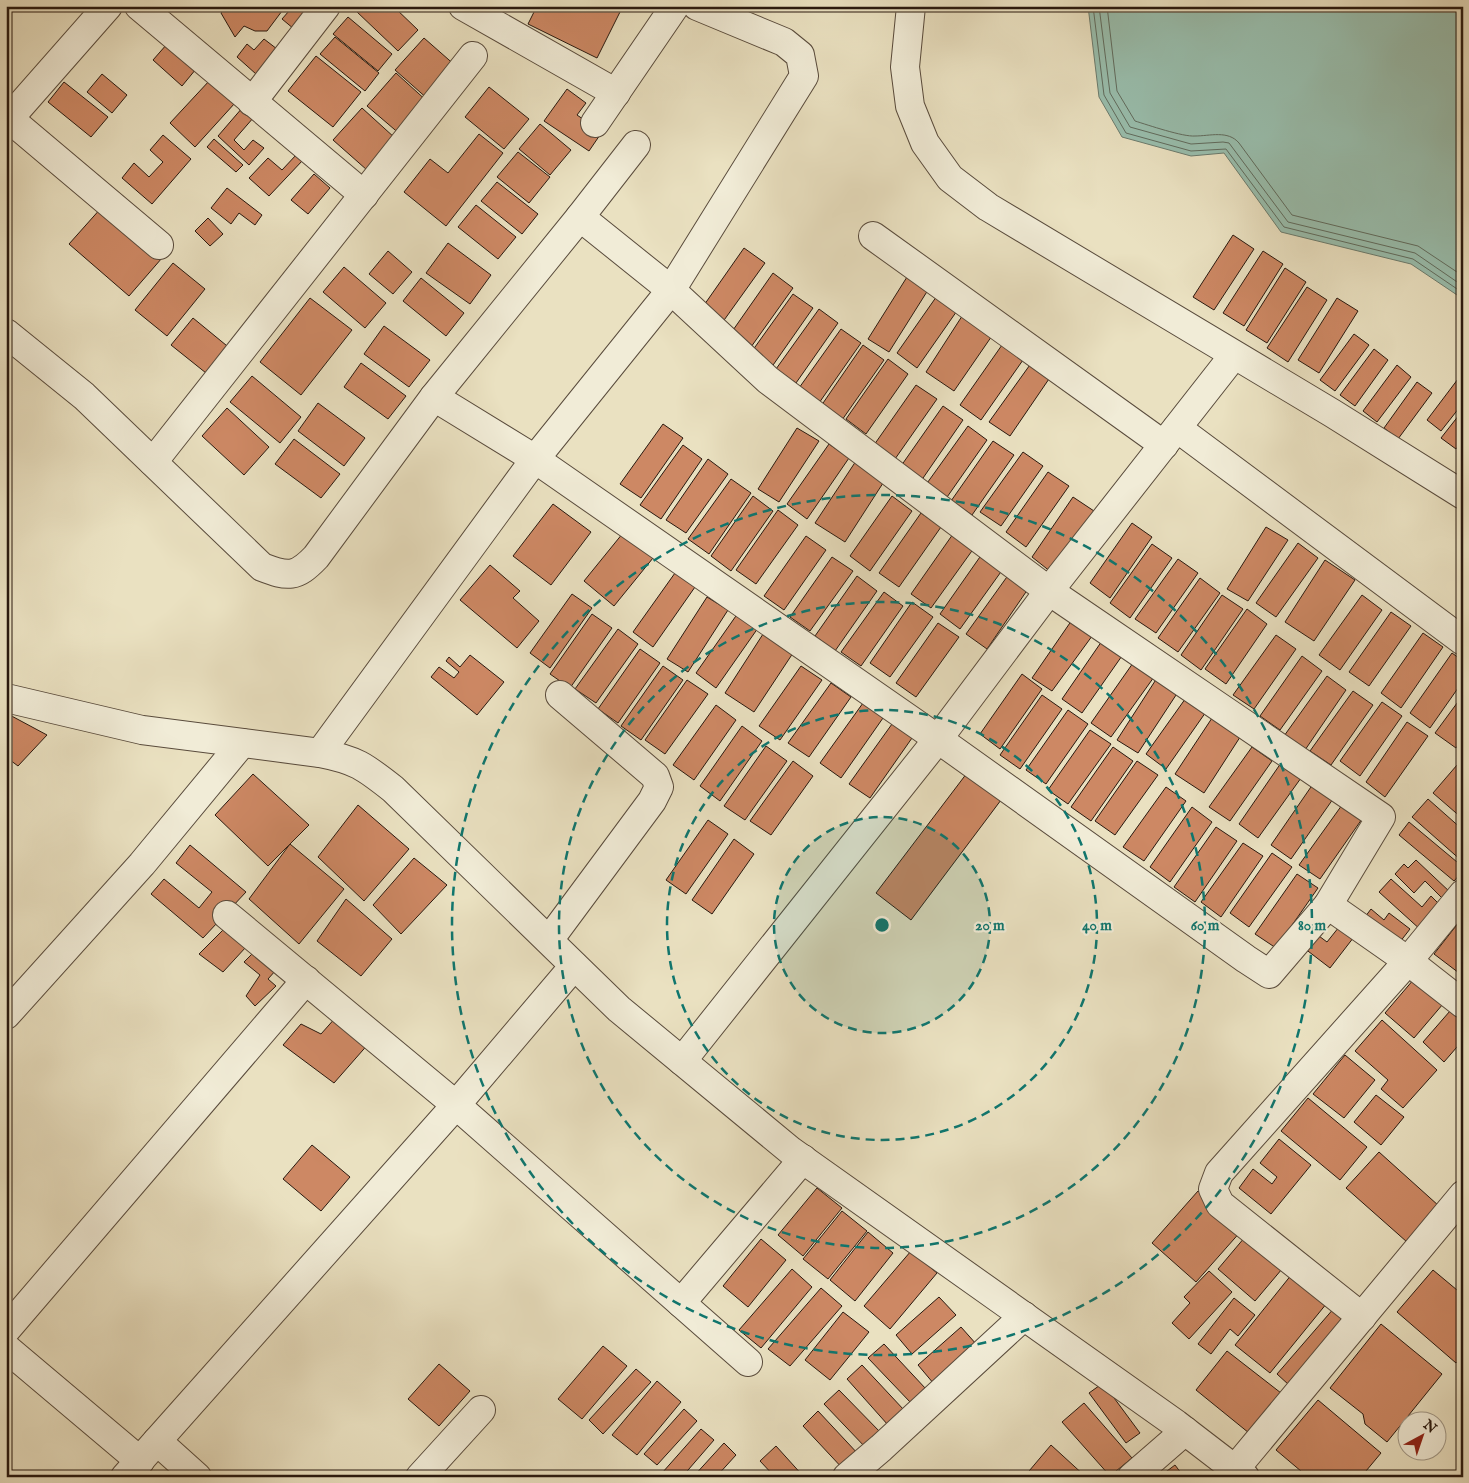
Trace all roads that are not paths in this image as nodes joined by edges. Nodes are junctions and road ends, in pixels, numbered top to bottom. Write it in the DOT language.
graph roads {
  1 [pos="108,6"];
  2 [pos="139,6"];
  3 [pos="326,6"];
  4 [pos="463,6"];
  5 [pos="675,6"];
  6 [pos="697,6"];
  7 [pos="911,6"];
  8 [pos="473,56"];
  9 [pos="616,93"];
  10 [pos="252,102"];
  11 [pos="7,119"];
  12 [pos="595,123"];
  13 [pos="636,145"];
  14 [pos="364,195"];
  15 [pos="580,217"];
  16 [pos="873,236"];
  17 [pos="159,245"];
  18 [pos="671,290"];
  19 [pos="8,339"];
  20 [pos="1234,355"];
  21 [pos="434,397"];
  22 [pos="1170,436"];
  23 [pos="535,459"];
  24 [pos="153,462"];
  25 [pos="1463,495"];
  26 [pos="1049,591"];
  27 [pos="1463,642"];
  28 [pos="560,695"];
  29 [pos="6,698"];
  30 [pos="938,739"];
  31 [pos="242,743"];
  32 [pos="320,753"];
  33 [pos="1463,894"];
  34 [pos="1328,905"];
  35 [pos="227,915"];
  36 [pos="549,940"];
  37 [pos="1408,961"];
  38 [pos="574,966"];
  39 [pos="306,980"];
  40 [pos="1463,1004"];
  41 [pos="6,1015"];
  42 [pos="682,1061"];
  43 [pos="456,1105"];
  44 [pos="803,1159"];
  45 [pos="1463,1195"];
  46 [pos="680,1303"];
  47 [pos="1024,1316"];
  48 [pos="1362,1317"];
  49 [pos="6,1330"];
  50 [pos="6,1348"];
  51 [pos="748,1362"];
  52 [pos="482,1410"];
  53 [pos="1185,1431"];
  54 [pos="141,1460"];
  55 [pos="863,1472"];
  56 [pos="1240,1473"];
  57 [pos="197,1477"];
  58 [pos="420,1477"];
  59 [pos="1132,1477"];
  1 -- 11 [label="street"];
  2 -- 10 [label="street"];
  3 -- 10 [label="street"];
  4 -- 9 [label="street"];
  5 -- 9 [label="street"];
  6 -- 18 [label="street"];
  7 -- 20 [label="street"];
  8 -- 14 [label="street"];
  9 -- 12 [label="street"];
  10 -- 14 [label="street"];
  11 -- 17 [label="street"];
  13 -- 15 [label="street"];
  14 -- 24 [label="street"];
  15 -- 18 [label="street"];
  15 -- 21 [label="street"];
  16 -- 22 [label="street"];
  18 -- 23 [label="street"];
  18 -- 26 [label="street"];
  19 -- 24 [label="street"];
  20 -- 22 [label="street"];
  20 -- 25 [label="street"];
  21 -- 23 [label="street"];
  21 -- 24 [label="street"];
  22 -- 26 [label="street"];
  22 -- 27 [label="street"];
  23 -- 30 [label="street"];
  23 -- 32 [label="street"];
  26 -- 30 [label="street"];
  26 -- 34 [label="street"];
  28 -- 36 [label="street"];
  29 -- 31 [label="street"];
  30 -- 34 [label="street"];
  30 -- 42 [label="street"];
  31 -- 32 [label="street"];
  31 -- 41 [label="street"];
  32 -- 36 [label="street"];
  33 -- 37 [label="street"];
  34 -- 37 [label="street"];
  35 -- 39 [label="street"];
  36 -- 38 [label="street"];
  37 -- 40 [label="street"];
  37 -- 48 [label="street"];
  38 -- 42 [label="street"];
  38 -- 43 [label="street"];
  39 -- 43 [label="street"];
  39 -- 49 [label="street"];
  42 -- 44 [label="street"];
  43 -- 46 [label="street"];
  43 -- 54 [label="street"];
  44 -- 46 [label="street"];
  44 -- 47 [label="street"];
  45 -- 48 [label="street"];
  46 -- 51 [label="street"];
  47 -- 53 [label="street"];
  47 -- 55 [label="street"];
  48 -- 56 [label="street"];
  50 -- 54 [label="street"];
  52 -- 58 [label="street"];
  53 -- 56 [label="street"];
  53 -- 59 [label="street"];
  54 -- 57 [label="street"];
}
